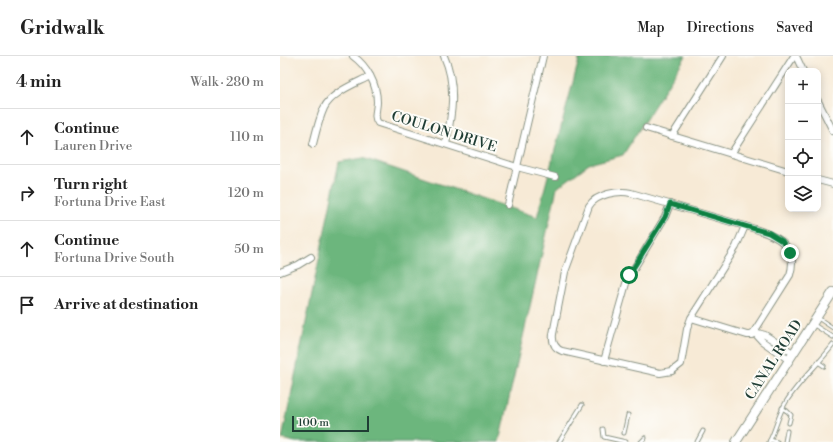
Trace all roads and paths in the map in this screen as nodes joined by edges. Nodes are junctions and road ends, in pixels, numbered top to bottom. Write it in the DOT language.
graph roads {
  1 [pos="353,56"];
  2 [pos="444,56"];
  3 [pos="543,56"];
  4 [pos="723,56"];
  5 [pos="795,56"];
  6 [pos="801,68"];
  7 [pos="370,76"];
  8 [pos="820,104"];
  9 [pos="646,128"];
  10 [pos="833,131"];
  11 [pos="672,136"];
  12 [pos="313,144"];
  13 [pos="446,144"];
  14 [pos="731,154"];
  15 [pos="518,167"];
  16 [pos="785,170"];
  17 [pos="555,177"];
  18 [pos="821,181"];
  19 [pos="833,184"];
  20 [pos="670,204"];
  21 [pos="508,206"];
  22 [pos="745,226"];
  23 [pos="311,257"];
  24 [pos="280,272"];
  25 [pos="833,292"];
  26 [pos="691,318"];
  27 [pos="814,321"];
  28 [pos="833,328"];
  29 [pos="754,332"];
  30 [pos="833,337"];
  31 [pos="833,345"];
  32 [pos="791,356"];
  33 [pos="604,361"];
  34 [pos="818,362"];
  35 [pos="824,366"];
  36 [pos="582,405"];
  37 [pos="782,408"];
  38 [pos="628,415"];
  39 [pos="789,423"];
  40 [pos="603,429"];
  41 [pos="703,431"];
  42 [pos="787,431"];
  43 [pos="624,433"];
  44 [pos="645,438"];
  45 [pos="770,441"];
  46 [pos="559,442"];
  47 [pos="626,442"];
  48 [pos="641,442"];
  49 [pos="697,442"];
  50 [pos="736,442"];
  51 [pos="777,442"];
  52 [pos="785,442"];
  1 -- 7 [label="street, COULON DRIVE"];
  2 -- 13 [label="street"];
  3 -- 15 [label="street"];
  4 -- 11 [label="street"];
  5 -- 6 [label="street"];
  5 -- 14 [label="street"];
  7 -- 12 [label="street"];
  7 -- 13 [label="street, COULON DRIVE"];
  8 -- 10 [label="street"];
  9 -- 11 [label="street"];
  11 -- 14 [label="street"];
  13 -- 15 [label="street, COULON DRIVE"];
  14 -- 16 [label="street"];
  15 -- 17 [label="street, COULON DRIVE"];
  15 -- 21 [label="street"];
  18 -- 19 [label="street"];
  20 -- 22 [label="street"];
  20 -- 33 [label="street"];
  20 -- 33 [label="street"];
  22 -- 26 [label="street"];
  22 -- 29 [label="street"];
  23 -- 24 [label="street"];
  25 -- 27 [label="street, CANAL ROAD"];
  26 -- 29 [label="street"];
  26 -- 33 [label="street"];
  27 -- 28 [label="lane"];
  27 -- 30 [label="lane"];
  27 -- 32 [label="street, CANAL ROAD"];
  29 -- 32 [label="street"];
  31 -- 34 [label="lane"];
  32 -- 50 [label="street, CANAL ROAD"];
  34 -- 35 [label="lane"];
  34 -- 37 [label="lane"];
  36 -- 46 [label="lane"];
  37 -- 39 [label="lane"];
  37 -- 45 [label="lane"];
  38 -- 43 [label="lane"];
  40 -- 47 [label="lane"];
  41 -- 49 [label="lane"];
  42 -- 52 [label="lane"];
  44 -- 48 [label="lane"];
  45 -- 51 [label="lane"];
}
